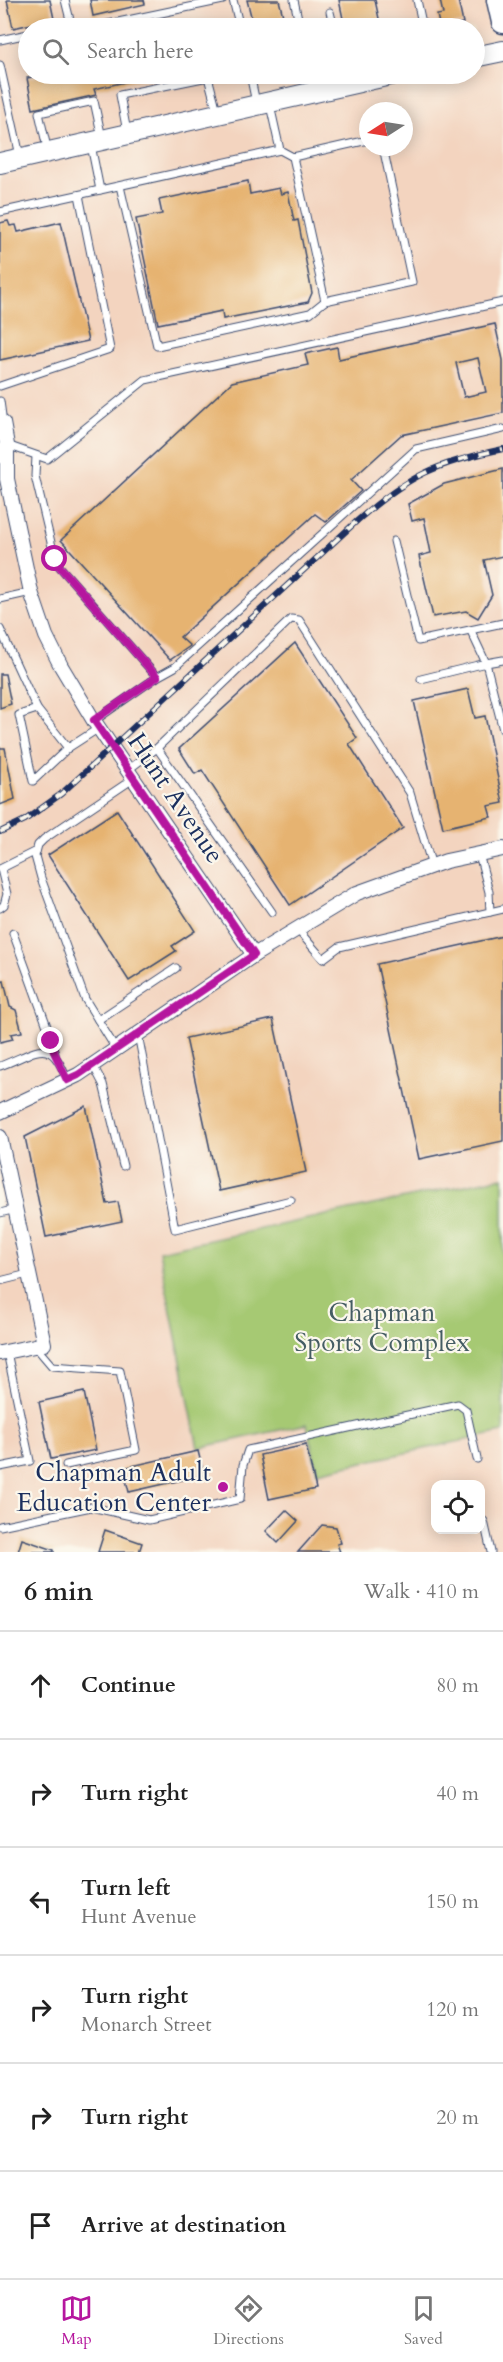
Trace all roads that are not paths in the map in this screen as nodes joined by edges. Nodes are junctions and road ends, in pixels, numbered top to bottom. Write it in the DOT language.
graph roads {
  1 [pos="65,0"];
  2 [pos="223,0"];
  3 [pos="233,0"];
  4 [pos="294,0"];
  5 [pos="417,0"];
  6 [pos="498,0"];
  7 [pos="330,12"];
  8 [pos="70,18"];
  9 [pos="137,18"];
  10 [pos="238,18"];
  11 [pos="298,18"];
  12 [pos="332,18"];
  13 [pos="421,18"];
  14 [pos="503,22"];
  15 [pos="18,36"];
  16 [pos="0,40"];
  17 [pos="503,51"];
  18 [pos="485,55"];
  19 [pos="0,65"];
  20 [pos="171,84"];
  21 [pos="210,84"];
  22 [pos="254,84"];
  23 [pos="310,84"];
  24 [pos="263,104"];
  25 [pos="218,114"];
  26 [pos="127,135"];
  27 [pos="96,141"];
  28 [pos="359,142"];
  29 [pos="280,150"];
  30 [pos="48,152"];
  31 [pos="384,156"];
  32 [pos="293,157"];
  33 [pos="21,158"];
  34 [pos="0,163"];
  35 [pos="120,186"];
  36 [pos="100,190"];
  37 [pos="79,195"];
  38 [pos="0,212"];
  39 [pos="326,301"];
  40 [pos="503,302"];
  41 [pos="0,386"];
  42 [pos="0,401"];
  43 [pos="3,423"];
  44 [pos="503,429"];
  45 [pos="3,446"];
  46 [pos="36,456"];
  47 [pos="394,541"];
  48 [pos="31,592"];
  49 [pos="0,599"];
  50 [pos="503,623"];
  51 [pos="471,631"];
  52 [pos="0,633"];
  53 [pos="503,660"];
  54 [pos="486,663"];
  55 [pos="157,677"];
  56 [pos="421,679"];
  57 [pos="36,709"];
  58 [pos="97,724"];
  59 [pos="503,730"];
  60 [pos="68,748"];
  61 [pos="157,748"];
  62 [pos="131,774"];
  63 [pos="503,849"];
  64 [pos="36,851"];
  65 [pos="479,854"];
  66 [pos="432,866"];
  67 [pos="1,869"];
  68 [pos="0,908"];
  69 [pos="503,909"];
  70 [pos="272,912"];
  71 [pos="490,912"];
  72 [pos="297,929"];
  73 [pos="13,933"];
  74 [pos="254,955"];
  75 [pos="176,968"];
  76 [pos="98,1020"];
  77 [pos="138,1034"];
  78 [pos="116,1050"];
  79 [pos="55,1054"];
  80 [pos="93,1065"];
  81 [pos="0,1066"];
  82 [pos="67,1080"];
  83 [pos="0,1112"];
  84 [pos="0,1137"];
  85 [pos="123,1166"];
  86 [pos="291,1200"];
  87 [pos="16,1209"];
  88 [pos="0,1213"];
  89 [pos="28,1274"];
  90 [pos="0,1281"];
  91 [pos="40,1345"];
  92 [pos="3,1353"];
  93 [pos="477,1459"];
  94 [pos="66,1465"];
  95 [pos="0,1467"];
  96 [pos="485,1525"];
  97 [pos="0,1526"];
  98 [pos="491,1552"];
  1 -- 8 [label="lane"];
  2 -- 9 [label="lane"];
  3 -- 10 [label="lane"];
  4 -- 11 [label="lane"];
  5 -- 13 [label="lane"];
  6 -- 14 [label="main road"];
  7 -- 12 [label="lane"];
  15 -- 16 [label="lane"];
  17 -- 18 [label="street"];
  19 -- 33 [label="lane"];
  20 -- 26 [label="lane"];
  21 -- 25 [label="lane"];
  22 -- 24 [label="lane"];
  23 -- 24 [label="street"];
  24 -- 25 [label="street"];
  24 -- 29 [label="lane"];
  25 -- 26 [label="street"];
  26 -- 27 [label="street"];
  27 -- 30 [label="street"];
  27 -- 30 [label="lane"];
  27 -- 36 [label="lane"];
  28 -- 32 [label="lane"];
  29 -- 32 [label="lane"];
  29 -- 35 [label="lane"];
  30 -- 33 [label="street"];
  31 -- 39 [label="lane"];
  32 -- 39 [label="lane"];
  33 -- 34 [label="street"];
  35 -- 36 [label="lane"];
  35 -- 39 [label="lane"];
  36 -- 37 [label="lane"];
  37 -- 38 [label="lane"];
  37 -- 41 [label="lane"];
  40 -- 46 [label="lane"];
  42 -- 43 [label="lane"];
  43 -- 45 [label="street, Hunt Avenue"];
  44 -- 55 [label="lane"];
  45 -- 46 [label="lane"];
  45 -- 48 [label="street, Hunt Avenue"];
  46 -- 55 [label="lane"];
  47 -- 51 [label="lane"];
  48 -- 49 [label="lane"];
  48 -- 58 [label="street, Hunt Avenue"];
  50 -- 51 [label="lane"];
  51 -- 54 [label="lane"];
  52 -- 57 [label="lane"];
  53 -- 54 [label="lane"];
  54 -- 56 [label="lane"];
  54 -- 59 [label="lane"];
  55 -- 58 [label="lane"];
  57 -- 60 [label="lane"];
  57 -- 60 [label="lane"];
  58 -- 60 [label="lane"];
  58 -- 62 [label="street, Hunt Avenue"];
  61 -- 62 [label="lane"];
  61 -- 66 [label="lane"];
  61 -- 70 [label="lane"];
  62 -- 64 [label="lane"];
  62 -- 74 [label="street, Hunt Avenue"];
  63 -- 65 [label="street"];
  64 -- 67 [label="lane"];
  64 -- 76 [label="lane"];
  65 -- 66 [label="street"];
  65 -- 71 [label="lane"];
  66 -- 72 [label="street"];
  67 -- 68 [label="lane"];
  69 -- 71 [label="lane"];
  71 -- 72 [label="lane"];
  72 -- 74 [label="street"];
  73 -- 79 [label="lane"];
  74 -- 77 [label="street"];
  75 -- 76 [label="lane"];
  76 -- 78 [label="lane"];
  77 -- 78 [label="street"];
  77 -- 86 [label="lane"];
  78 -- 80 [label="street"];
  79 -- 81 [label="lane"];
  79 -- 82 [label="lane"];
  80 -- 82 [label="street"];
  80 -- 85 [label="lane"];
  82 -- 83 [label="street"];
  84 -- 87 [label="street"];
  87 -- 88 [label="lane"];
  87 -- 89 [label="street"];
  89 -- 90 [label="lane"];
  89 -- 91 [label="street"];
  91 -- 92 [label="street"];
  91 -- 94 [label="lane"];
  92 -- 95 [label="lane"];
  93 -- 97 [label="lane"];
  96 -- 98 [label="lane"];
}
